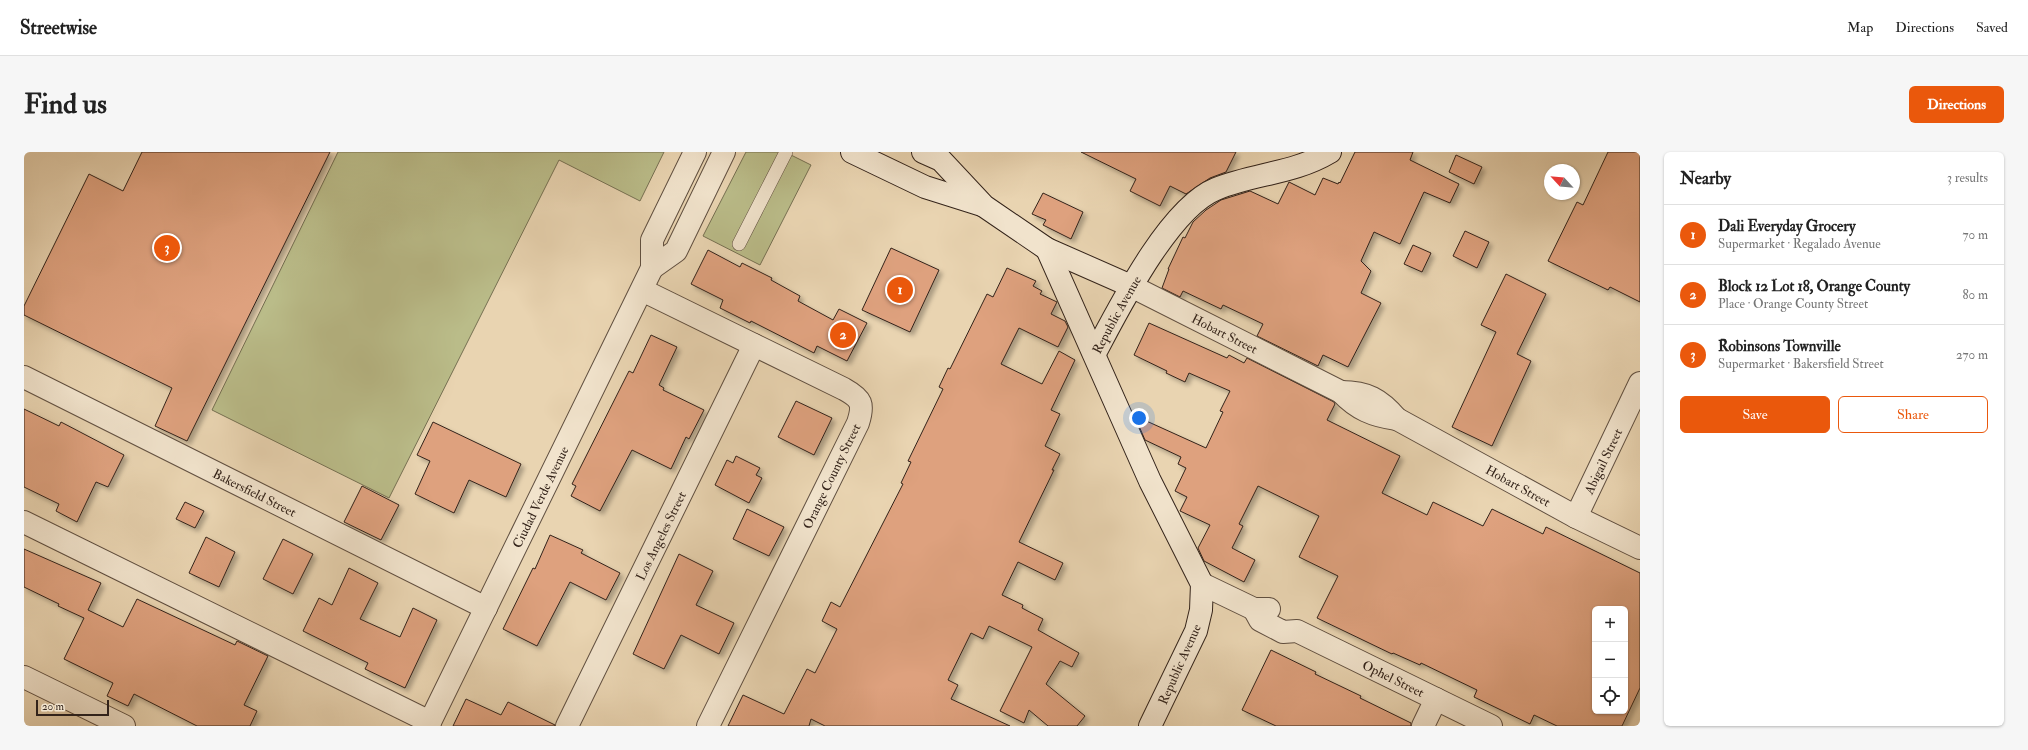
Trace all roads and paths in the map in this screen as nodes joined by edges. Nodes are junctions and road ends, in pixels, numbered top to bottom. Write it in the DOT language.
graph roads {
  1 [pos="695,152"];
  2 [pos="724,152"];
  3 [pos="786,152"];
  4 [pos="852,152"];
  5 [pos="923,152"];
  6 [pos="1330,152"];
  7 [pos="681,180"];
  8 [pos="705,192"];
  9 [pos="984,206"];
  10 [pos="739,244"];
  11 [pos="1047,249"];
  12 [pos="652,268"];
  13 [pos="1131,286"];
  14 [pos="642,290"];
  15 [pos="754,345"];
  16 [pos="1094,353"];
  17 [pos="24,377"];
  18 [pos="1640,383"];
  19 [pos="1576,517"];
  20 [pos="24,522"];
  21 [pos="1640,548"];
  22 [pos="1202,584"];
  23 [pos="486,608"];
  24 [pos="24,677"];
  25 [pos="1436,699"];
  26 [pos="429,724"];
  27 [pos="124,726"];
  28 [pos="567,726"];
  29 [pos="708,726"];
  30 [pos="1150,726"];
  31 [pos="1423,726"];
  32 [pos="1491,726"];
  1 -- 7 [label="street, Ciudad Verde Avenue"];
  2 -- 8 [label="street"];
  3 -- 10 [label="lane"];
  4 -- 9 [label="street"];
  5 -- 9 [label="street"];
  6 -- 13 [label="street, Republic Avenue"];
  7 -- 8 [label="street"];
  7 -- 12 [label="street, Ciudad Verde Avenue"];
  8 -- 12 [label="street"];
  9 -- 11 [label="street, Hobart Street"];
  11 -- 13 [label="street, Hobart Street"];
  11 -- 16 [label="street"];
  12 -- 14 [label="street, Ciudad Verde Avenue"];
  13 -- 16 [label="street, Republic Avenue"];
  13 -- 19 [label="street, Hobart Street"];
  14 -- 15 [label="street, Orange County Street"];
  14 -- 23 [label="street, Ciudad Verde Avenue"];
  15 -- 28 [label="street, Los Angeles Street"];
  15 -- 29 [label="street, Orange County Street"];
  16 -- 22 [label="street, Republic Avenue"];
  17 -- 23 [label="street, Bakersfield Street"];
  18 -- 19 [label="street, Abigail Street"];
  19 -- 21 [label="street, Hobart Street"];
  20 -- 26 [label="street"];
  22 -- 25 [label="street, Ophel Street"];
  22 -- 30 [label="street, Republic Avenue"];
  23 -- 26 [label="street, Ciudad Verde Avenue"];
  24 -- 27 [label="street"];
  25 -- 31 [label="street"];
  25 -- 32 [label="street, Ophel Street"];
}
